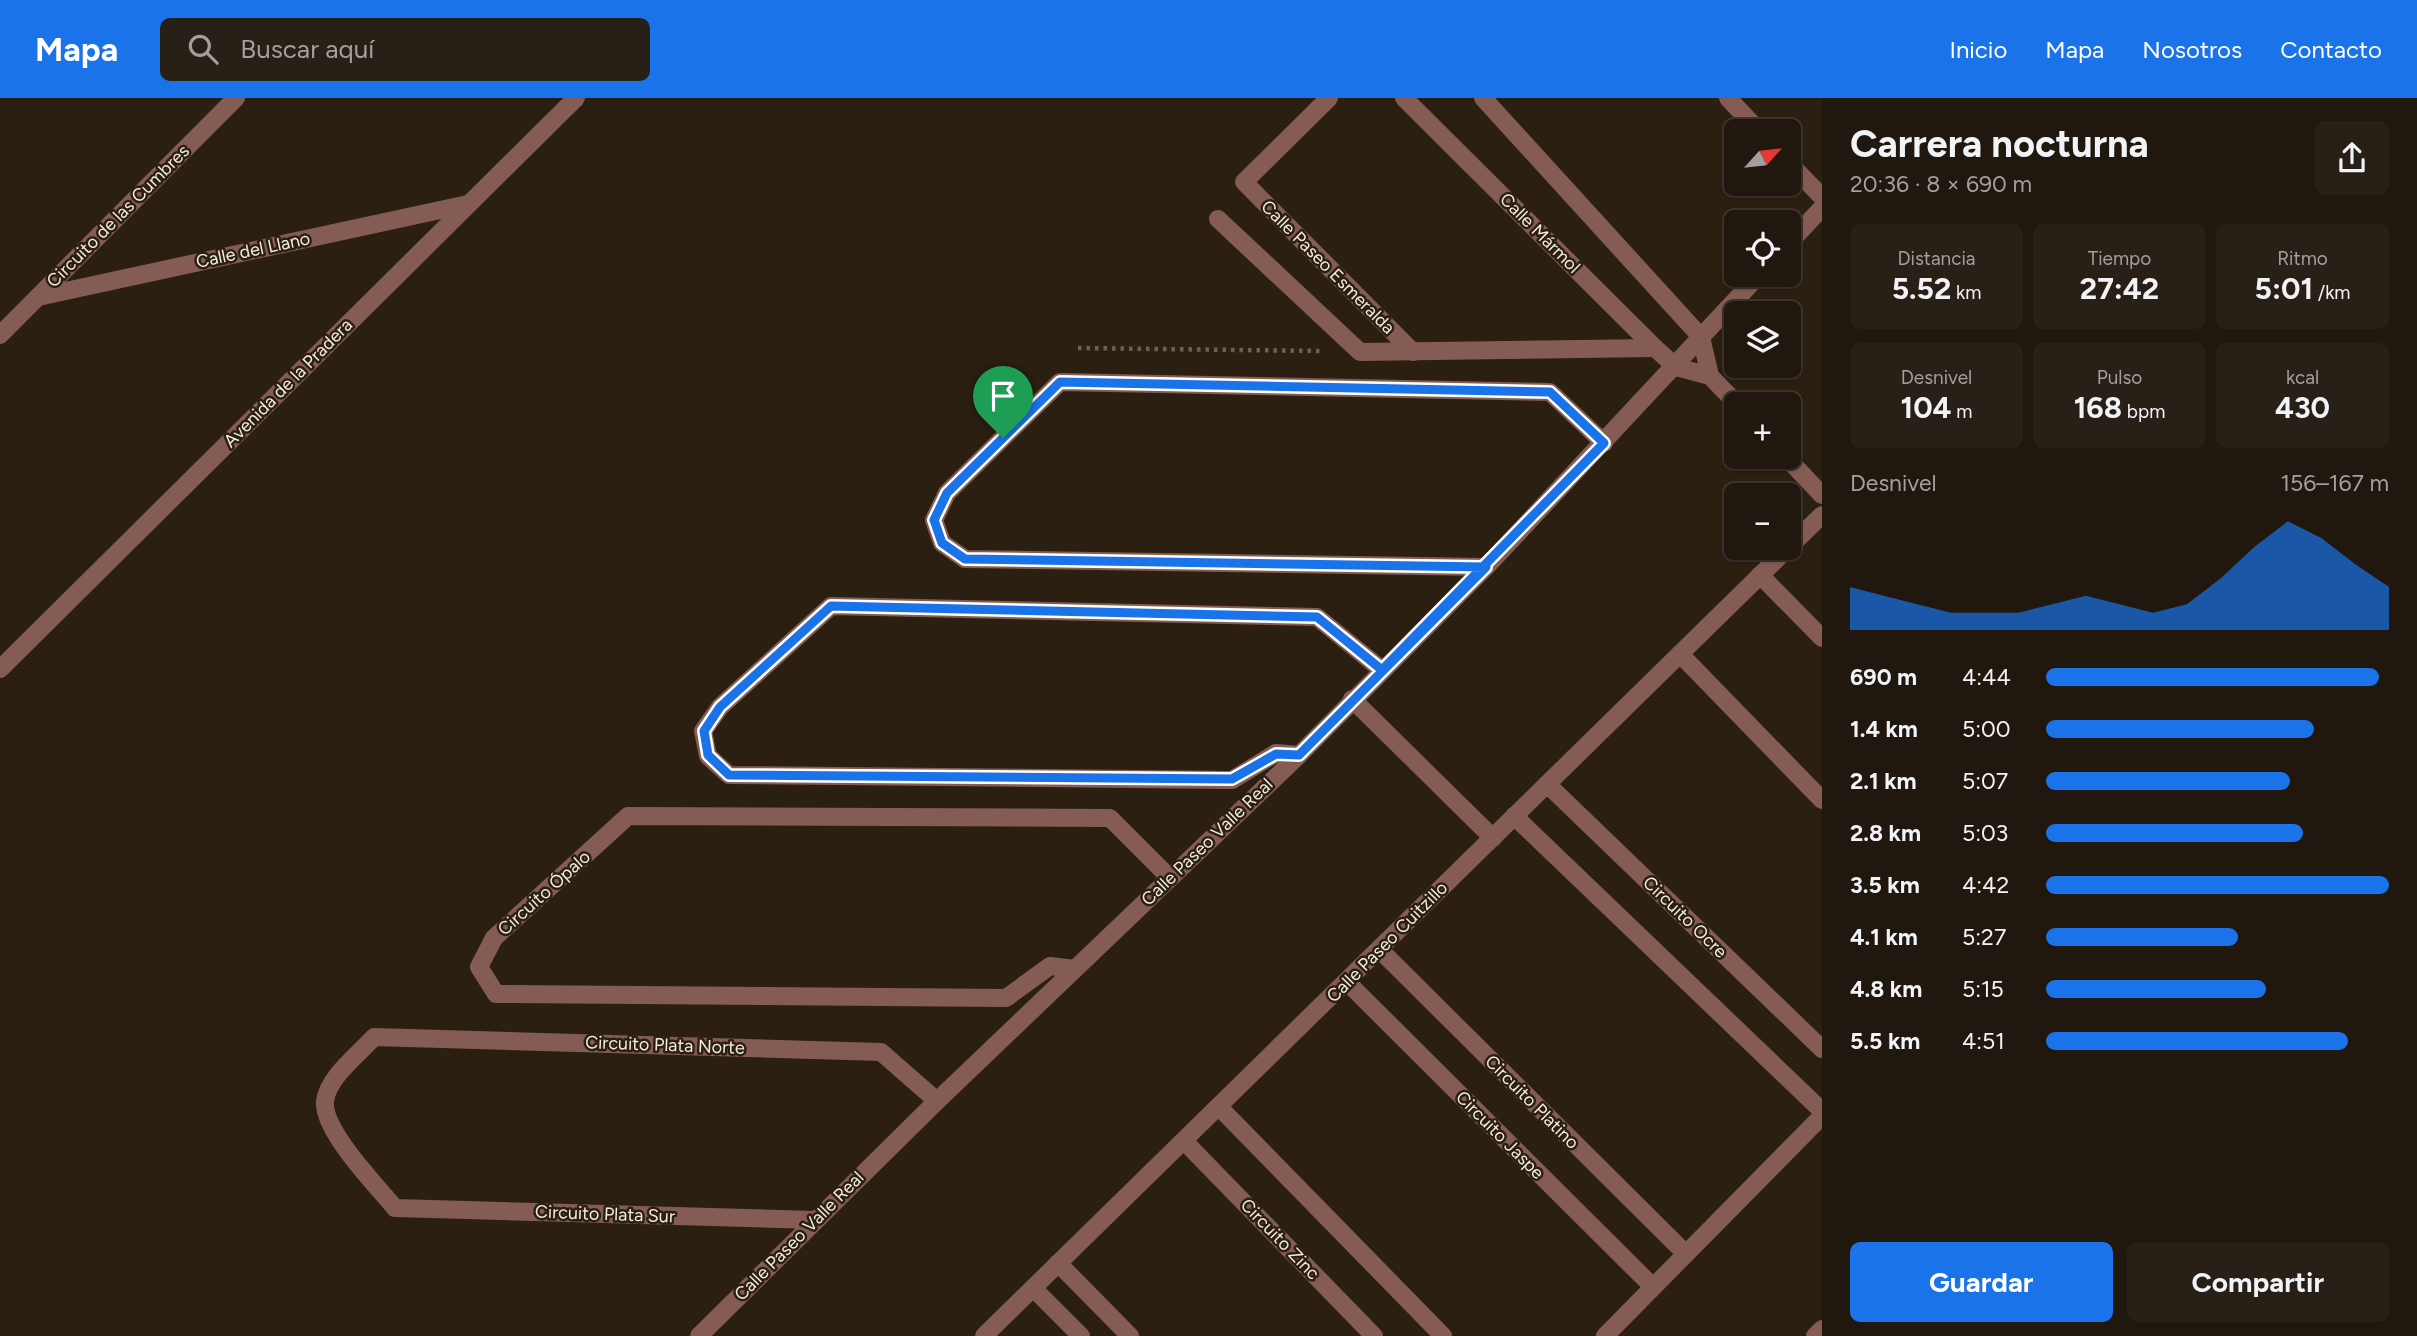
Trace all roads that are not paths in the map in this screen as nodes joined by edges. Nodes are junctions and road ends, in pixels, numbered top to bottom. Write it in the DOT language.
graph roads {
  1 [pos="236,98"];
  2 [pos="576,98"];
  3 [pos="1329,98"];
  4 [pos="1404,98"];
  5 [pos="1483,98"];
  6 [pos="1728,98"];
  7 [pos="1748,119"];
  8 [pos="1801,175"];
  9 [pos="1822,197"];
  10 [pos="468,204"];
  11 [pos="1822,208"];
  12 [pos="1218,219"];
  13 [pos="1801,230"];
  14 [pos="1748,287"];
  15 [pos="38,297"];
  16 [pos="0,335"];
  17 [pos="1701,337"];
  18 [pos="1656,348"];
  19 [pos="1413,352"];
  20 [pos="1676,367"];
  21 [pos="1710,376"];
  22 [pos="1725,392"];
  23 [pos="1604,443"];
  24 [pos="1797,469"];
  25 [pos="1822,495"];
  26 [pos="1822,515"];
  27 [pos="1801,535"];
  28 [pos="1776,560"];
  29 [pos="1486,567"];
  30 [pos="1760,575"];
  31 [pos="1822,638"];
  32 [pos="1680,654"];
  33 [pos="0,668"];
  34 [pos="1382,670"];
  35 [pos="1352,699"];
  36 [pos="1299,755"];
  37 [pos="1547,784"];
  38 [pos="1822,800"];
  39 [pos="1514,816"];
  40 [pos="1493,838"];
  41 [pos="1170,877"];
  42 [pos="1379,949"];
  43 [pos="1074,969"];
  44 [pos="1347,982"];
  45 [pos="1822,1049"];
  46 [pos="937,1101"];
  47 [pos="1219,1107"];
  48 [pos="1822,1114"];
  49 [pos="1185,1142"];
  50 [pos="395,1208"];
  51 [pos="815,1220"];
  52 [pos="1686,1254"];
  53 [pos="1058,1264"];
  54 [pos="1653,1287"];
  55 [pos="1034,1288"];
  56 [pos="1822,1329"];
  57 [pos="699,1336"];
  58 [pos="984,1336"];
  59 [pos="1081,1336"];
  60 [pos="1130,1336"];
  61 [pos="1374,1336"];
  62 [pos="1443,1336"];
  63 [pos="1605,1336"];
  64 [pos="1815,1336"];
  1 -- 15 [label="street, Circuito de las Cumbres"];
  2 -- 10 [label="street, Avenida de la Pradera"];
  3 -- 19 [label="street, Calle Paseo Esmeralda"];
  4 -- 18 [label="street, Calle Mármol"];
  5 -- 17 [label="street"];
  6 -- 7 [label="street"];
  8 -- 9 [label="street"];
  10 -- 15 [label="street, Calle del Llano"];
  10 -- 33 [label="street, Avenida de la Pradera"];
  11 -- 13 [label="street"];
  12 -- 19 [label="street"];
  14 -- 17 [label="street, Calle Paseo Valle Real"];
  15 -- 16 [label="street, Circuito de las Cumbres"];
  17 -- 20 [label="street, Calle Paseo Valle Real"];
  17 -- 21 [label="street"];
  18 -- 19 [label="street"];
  18 -- 20 [label="street, Calle Mármol"];
  20 -- 21 [label="street"];
  20 -- 23 [label="street, Calle Paseo Valle Real"];
  21 -- 22 [label="street"];
  23 -- 29 [label="street, Calle Paseo Valle Real"];
  23 -- 29 [label="street"];
  24 -- 25 [label="street"];
  26 -- 27 [label="street, Calle Paseo Cuitzillo"];
  28 -- 30 [label="street, Calle Paseo Cuitzillo"];
  29 -- 34 [label="street, Calle Paseo Valle Real"];
  30 -- 31 [label="street"];
  30 -- 32 [label="street, Calle Paseo Cuitzillo"];
  32 -- 37 [label="street, Calle Paseo Cuitzillo"];
  32 -- 38 [label="street"];
  34 -- 35 [label="street, Calle Paseo Valle Real"];
  34 -- 36 [label="street"];
  35 -- 36 [label="street, Calle Paseo Valle Real"];
  35 -- 40 [label="street"];
  36 -- 41 [label="street, Calle Paseo Valle Real"];
  37 -- 39 [label="street, Calle Paseo Cuitzillo"];
  37 -- 45 [label="street, Circuito Ocre"];
  39 -- 40 [label="street, Calle Paseo Cuitzillo"];
  39 -- 48 [label="street"];
  40 -- 42 [label="street, Calle Paseo Cuitzillo"];
  41 -- 43 [label="street, Calle Paseo Valle Real"];
  41 -- 43 [label="street, Circuito Ópalo"];
  42 -- 44 [label="street, Calle Paseo Cuitzillo"];
  42 -- 52 [label="street, Circuito Platino"];
  43 -- 46 [label="street, Calle Paseo Valle Real"];
  44 -- 47 [label="street, Calle Paseo Cuitzillo"];
  44 -- 54 [label="street, Circuito Jaspe"];
  46 -- 50 [label="street, Circuito Plata Norte"];
  46 -- 51 [label="street, Calle Paseo Valle Real"];
  47 -- 49 [label="street, Calle Paseo Cuitzillo"];
  47 -- 62 [label="street"];
  48 -- 52 [label="street"];
  49 -- 53 [label="street, Calle Paseo Cuitzillo"];
  49 -- 61 [label="street, Circuito Zinc"];
  50 -- 51 [label="street, Circuito Plata Sur"];
  51 -- 57 [label="street, Calle Paseo Valle Real"];
  52 -- 54 [label="street"];
  53 -- 55 [label="street, Calle Paseo Cuitzillo"];
  53 -- 60 [label="street"];
  54 -- 63 [label="street"];
  55 -- 58 [label="street, Calle Paseo Cuitzillo"];
  55 -- 59 [label="street"];
  56 -- 64 [label="street"];
}
